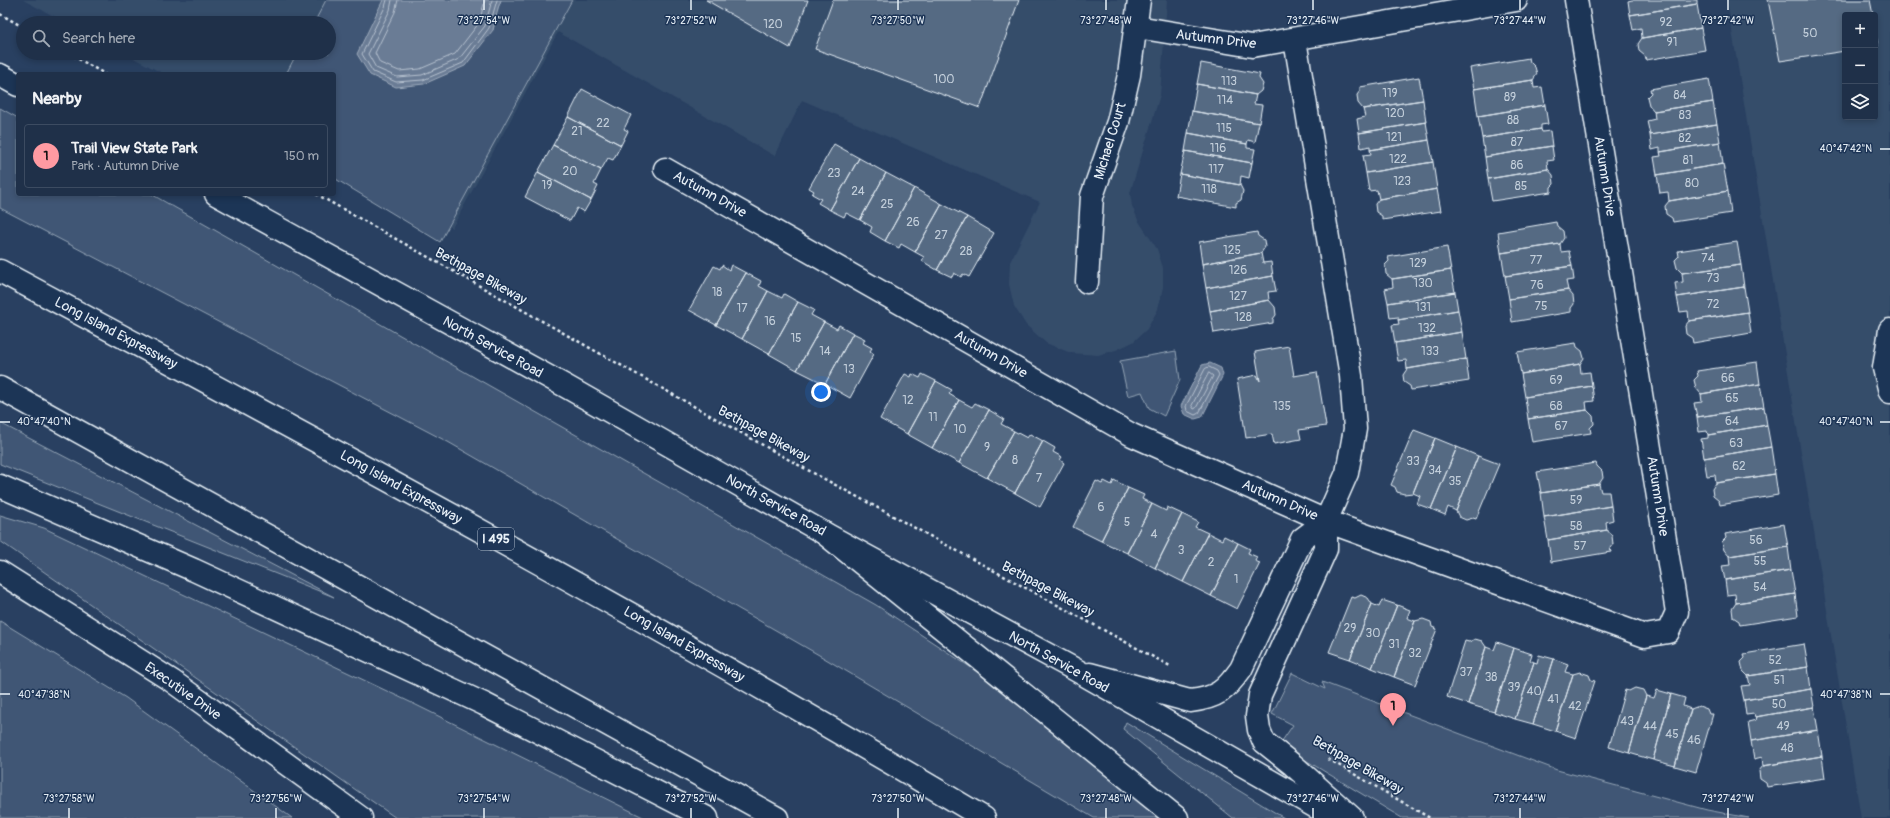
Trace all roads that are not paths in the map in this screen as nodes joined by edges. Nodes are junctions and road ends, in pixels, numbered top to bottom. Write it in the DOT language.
graph roads {
  1 [pos="1139,0"];
  2 [pos="1516,0"];
  3 [pos="1576,0"];
  4 [pos="1137,27"];
  5 [pos="1295,40"];
  6 [pos="0,75"];
  7 [pos="16,84"];
  8 [pos="665,169"];
  9 [pos="220,196"];
  10 [pos="0,271"];
  11 [pos="1087,282"];
  12 [pos="1890,330"];
  13 [pos="0,388"];
  14 [pos="1890,392"];
  15 [pos="0,486"];
  16 [pos="1326,521"];
  17 [pos="824,533"];
  18 [pos="0,572"];
  19 [pos="1076,670"];
  20 [pos="361,818"];
  21 [pos="707,818"];
  22 [pos="777,818"];
  23 [pos="984,818"];
  24 [pos="1177,818"];
  25 [pos="1335,818"];
  26 [pos="1352,818"];
  1 -- 4 [label="main road, Michael Court"];
  2 -- 5 [label="main road, Autumn Drive"];
  3 -- 16 [label="main road, Autumn Drive"];
  4 -- 5 [label="main road, Autumn Drive"];
  4 -- 11 [label="main road, Michael Court"];
  5 -- 16 [label="main road, Autumn Drive"];
  6 -- 7 [label="main road"];
  8 -- 16 [label="main road, Autumn Drive"];
  9 -- 17 [label="main road, North Service Road"];
  10 -- 23 [label="main road, Long Island Expressway / I 495"];
  12 -- 14 [label="main road"];
  13 -- 22 [label="main road"];
  15 -- 21 [label="main road"];
  16 -- 19 [label="main road, Autumn Drive"];
  16 -- 26 [label="main road, Autumn Drive"];
  17 -- 19 [label="main road, North Service Road"];
  17 -- 24 [label="main road"];
  18 -- 20 [label="main road, Executive Drive"];
  19 -- 25 [label="main road, North Service Road"];
}
